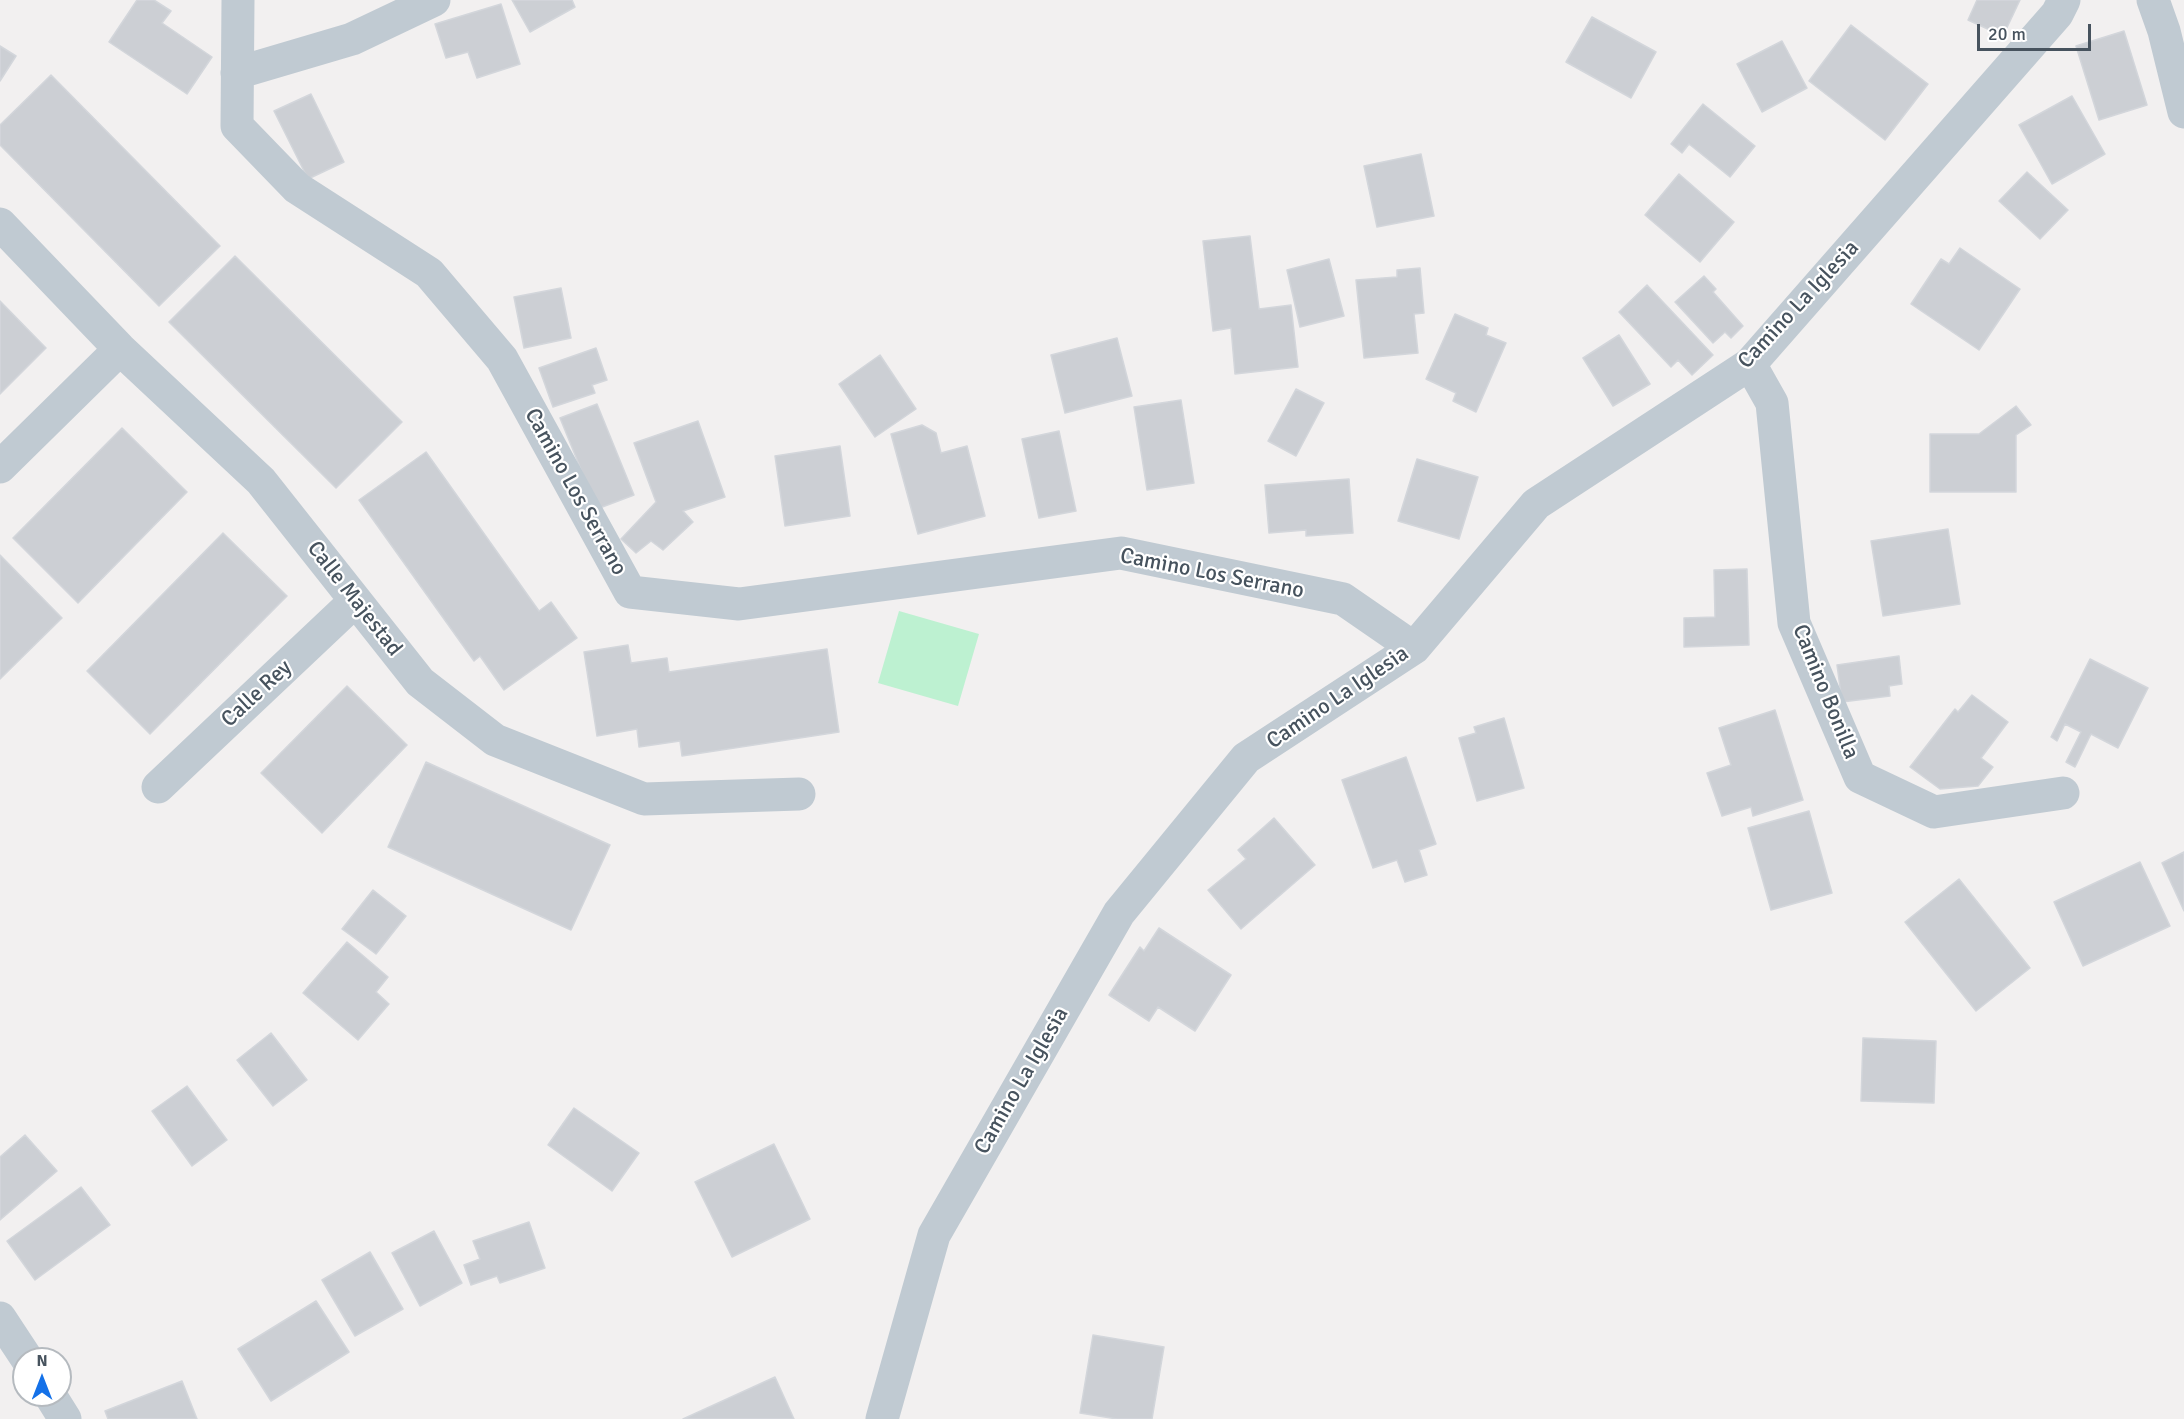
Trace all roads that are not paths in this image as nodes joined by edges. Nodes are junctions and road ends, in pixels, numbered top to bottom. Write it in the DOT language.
graph roads {
  1 [pos="238,0"];
  2 [pos="434,0"];
  3 [pos="2064,0"];
  4 [pos="2153,0"];
  5 [pos="237,73"];
  6 [pos="2184,112"];
  7 [pos="0,224"];
  8 [pos="120,349"];
  9 [pos="1750,364"];
  10 [pos="0,468"];
  11 [pos="355,601"];
  12 [pos="1414,648"];
  13 [pos="158,787"];
  14 [pos="2063,793"];
  15 [pos="800,794"];
  16 [pos="0,1318"];
  17 [pos="19,1347"];
  18 [pos="882,1419"];
  1 -- 5 [label="street, Camino Los Serrano"];
  2 -- 5 [label="street"];
  3 -- 9 [label="street, Camino La Iglesia"];
  4 -- 6 [label="street"];
  5 -- 12 [label="street, Camino Los Serrano"];
  7 -- 8 [label="street, Calle Majestad"];
  8 -- 10 [label="street"];
  8 -- 11 [label="street, Calle Majestad"];
  9 -- 12 [label="street, Camino La Iglesia"];
  9 -- 14 [label="street, Camino Bonilla"];
  11 -- 13 [label="street, Calle Rey"];
  11 -- 15 [label="street, Calle Majestad"];
  12 -- 18 [label="street, Camino La Iglesia"];
  16 -- 17 [label="street"];
}
